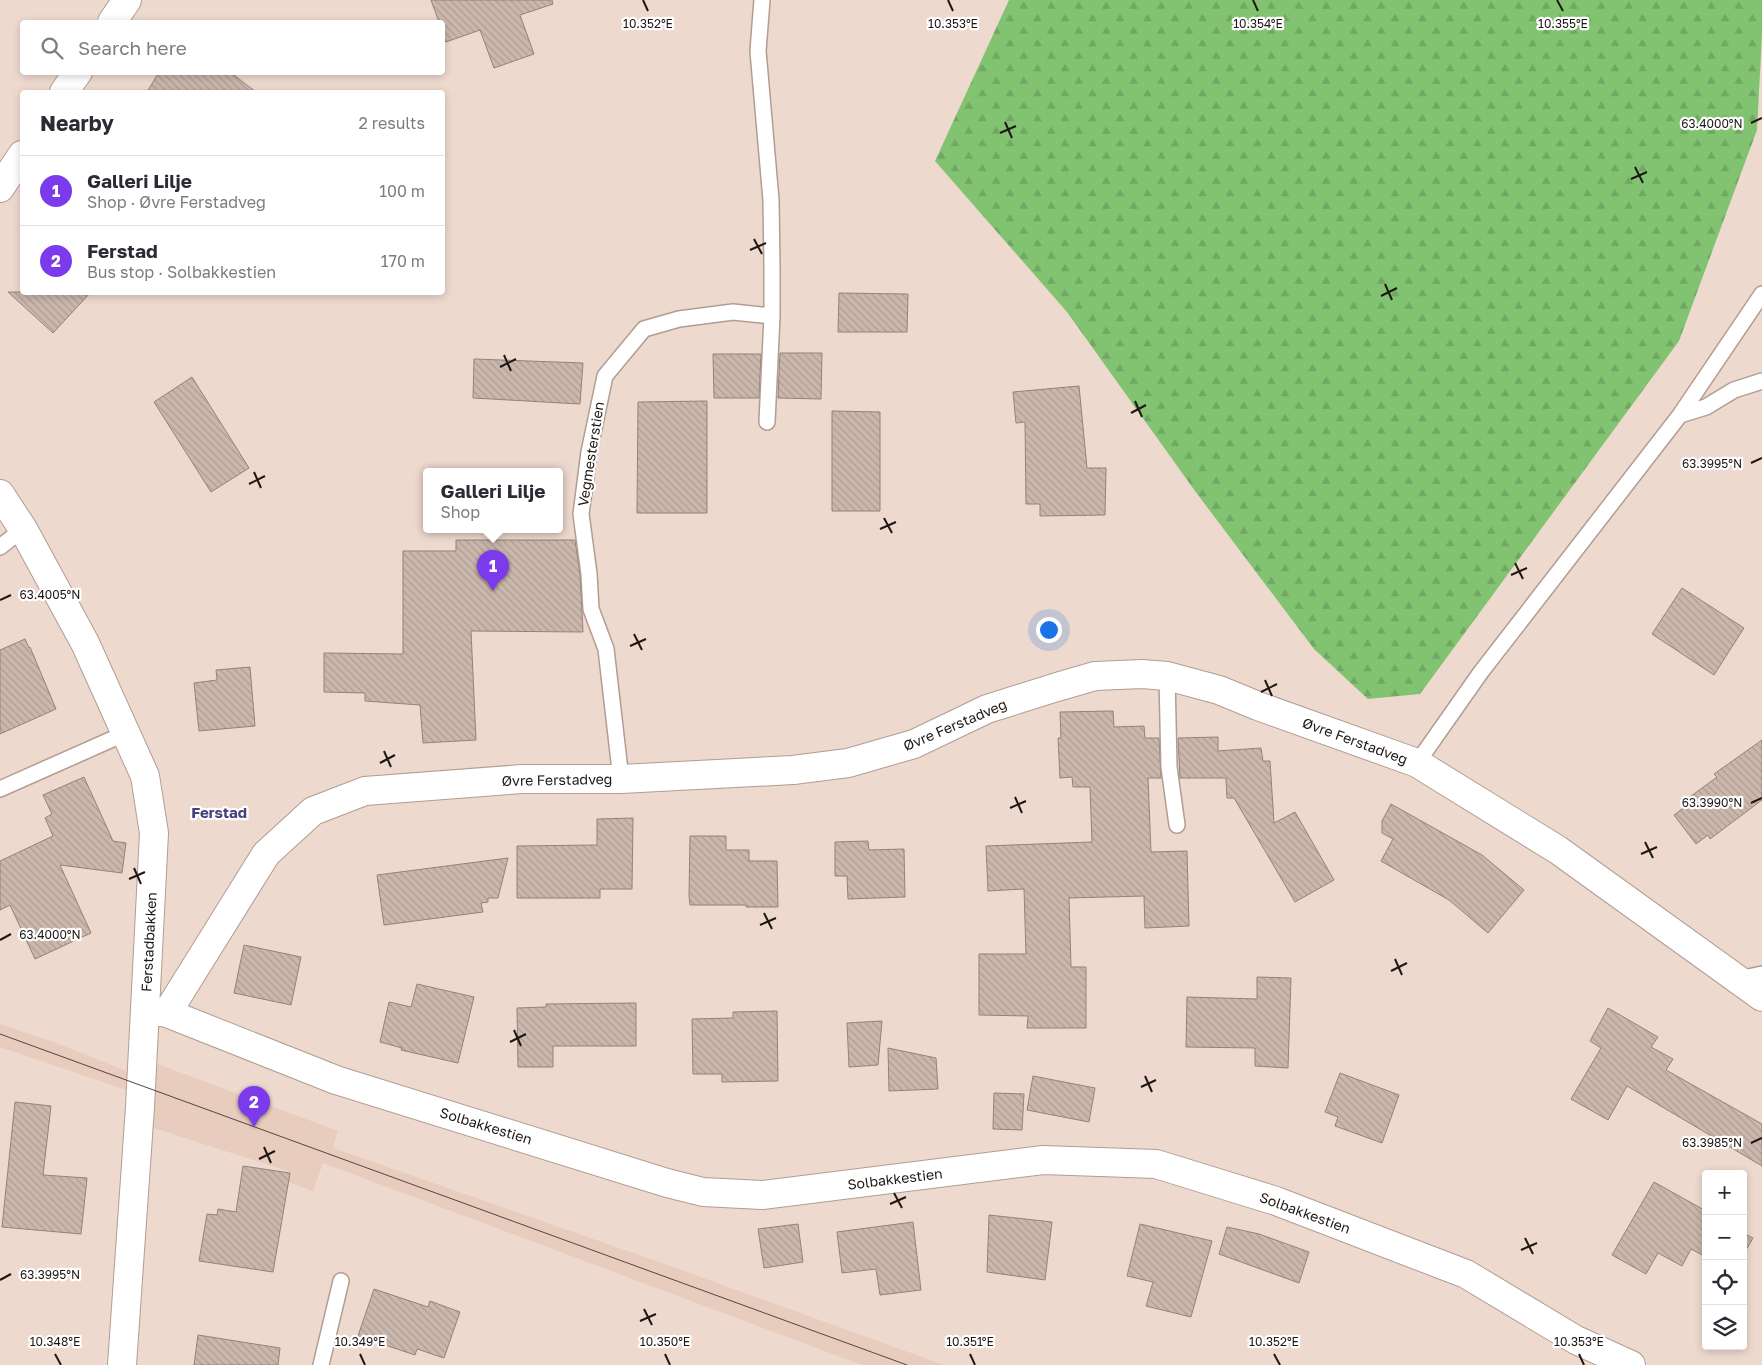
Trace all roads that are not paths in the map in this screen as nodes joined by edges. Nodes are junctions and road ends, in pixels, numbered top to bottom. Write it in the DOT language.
graph roads {
  1 [pos="127,0"];
  2 [pos="762,0"];
  3 [pos="113,20"];
  4 [pos="76,75"];
  5 [pos="65,90"];
  6 [pos="20,158"];
  7 [pos="0,188"];
  8 [pos="1762,294"];
  9 [pos="772,316"];
  10 [pos="1762,381"];
  11 [pos="1680,415"];
  12 [pos="767,422"];
  13 [pos="0,494"];
  14 [pos="23,529"];
  15 [pos="0,547"];
  16 [pos="1167,676"];
  17 [pos="126,733"];
  18 [pos="1417,763"];
  19 [pos="622,779"];
  20 [pos="0,789"];
  21 [pos="1177,825"];
  22 [pos="1750,977"];
  23 [pos="1762,998"];
  24 [pos="156,1011"];
  25 [pos="341,1281"];
  26 [pos="122,1365"];
  27 [pos="321,1365"];
  28 [pos="1631,1365"];
  1 -- 3 [label="street"];
  2 -- 9 [label="lane"];
  4 -- 5 [label="street"];
  6 -- 7 [label="street"];
  8 -- 11 [label="lane"];
  9 -- 12 [label="lane"];
  9 -- 19 [label="lane, Vegmesterstien"];
  10 -- 11 [label="lane"];
  11 -- 18 [label="lane"];
  13 -- 14 [label="street, Ferstadbakken"];
  14 -- 15 [label="lane"];
  14 -- 17 [label="street, Ferstadbakken"];
  16 -- 18 [label="street, Øvre Ferstadveg"];
  16 -- 19 [label="street, Øvre Ferstadveg"];
  16 -- 21 [label="lane"];
  17 -- 20 [label="lane"];
  17 -- 24 [label="street, Ferstadbakken"];
  18 -- 22 [label="street, Øvre Ferstadveg"];
  19 -- 24 [label="street, Øvre Ferstadveg"];
  22 -- 23 [label="street, Øvre Ferstadveg"];
  24 -- 26 [label="street, Ferstadbakken"];
  24 -- 28 [label="street, Solbakkestien"];
  25 -- 27 [label="lane"];
}
